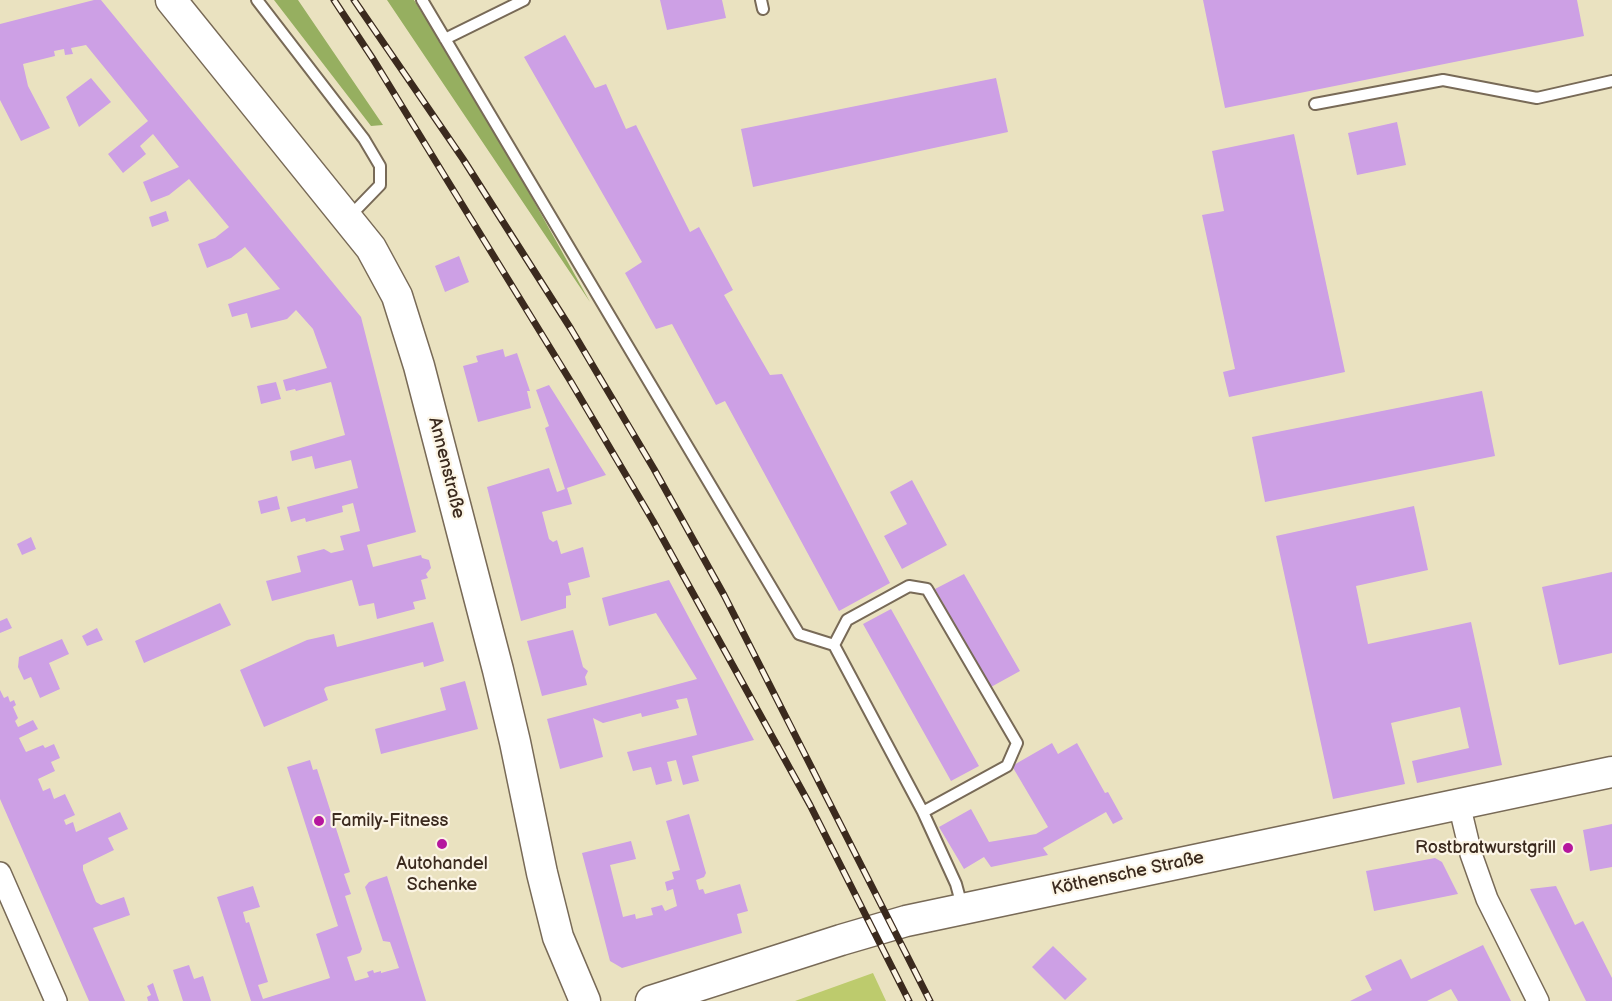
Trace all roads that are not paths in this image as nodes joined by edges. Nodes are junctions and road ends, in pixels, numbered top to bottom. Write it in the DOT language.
graph roads {
  1 [pos="171,0"];
  2 [pos="257,0"];
  3 [pos="422,0"];
  4 [pos="524,0"];
  5 [pos="445,39"];
  6 [pos="1612,81"];
  7 [pos="1315,104"];
  8 [pos="348,218"];
  9 [pos="834,645"];
  10 [pos="1612,772"];
  11 [pos="1459,804"];
  12 [pos="923,812"];
  13 [pos="0,873"];
  14 [pos="963,909"];
  15 [pos="56,1001"];
  16 [pos="585,1001"];
  17 [pos="651,1001"];
  18 [pos="1538,1001"];
  1 -- 8 [label="main road, Annenstraße"];
  2 -- 8 [label="lane"];
  3 -- 5 [label="lane"];
  4 -- 5 [label="lane"];
  5 -- 9 [label="lane"];
  6 -- 7 [label="lane"];
  8 -- 16 [label="main road, Annenstraße"];
  9 -- 12 [label="lane"];
  9 -- 12 [label="lane"];
  10 -- 11 [label="main road, Köthensche Straße"];
  11 -- 14 [label="main road, Köthensche Straße"];
  11 -- 18 [label="street"];
  12 -- 14 [label="lane"];
  13 -- 15 [label="street"];
  14 -- 17 [label="main road, Köthensche Straße"];
}
